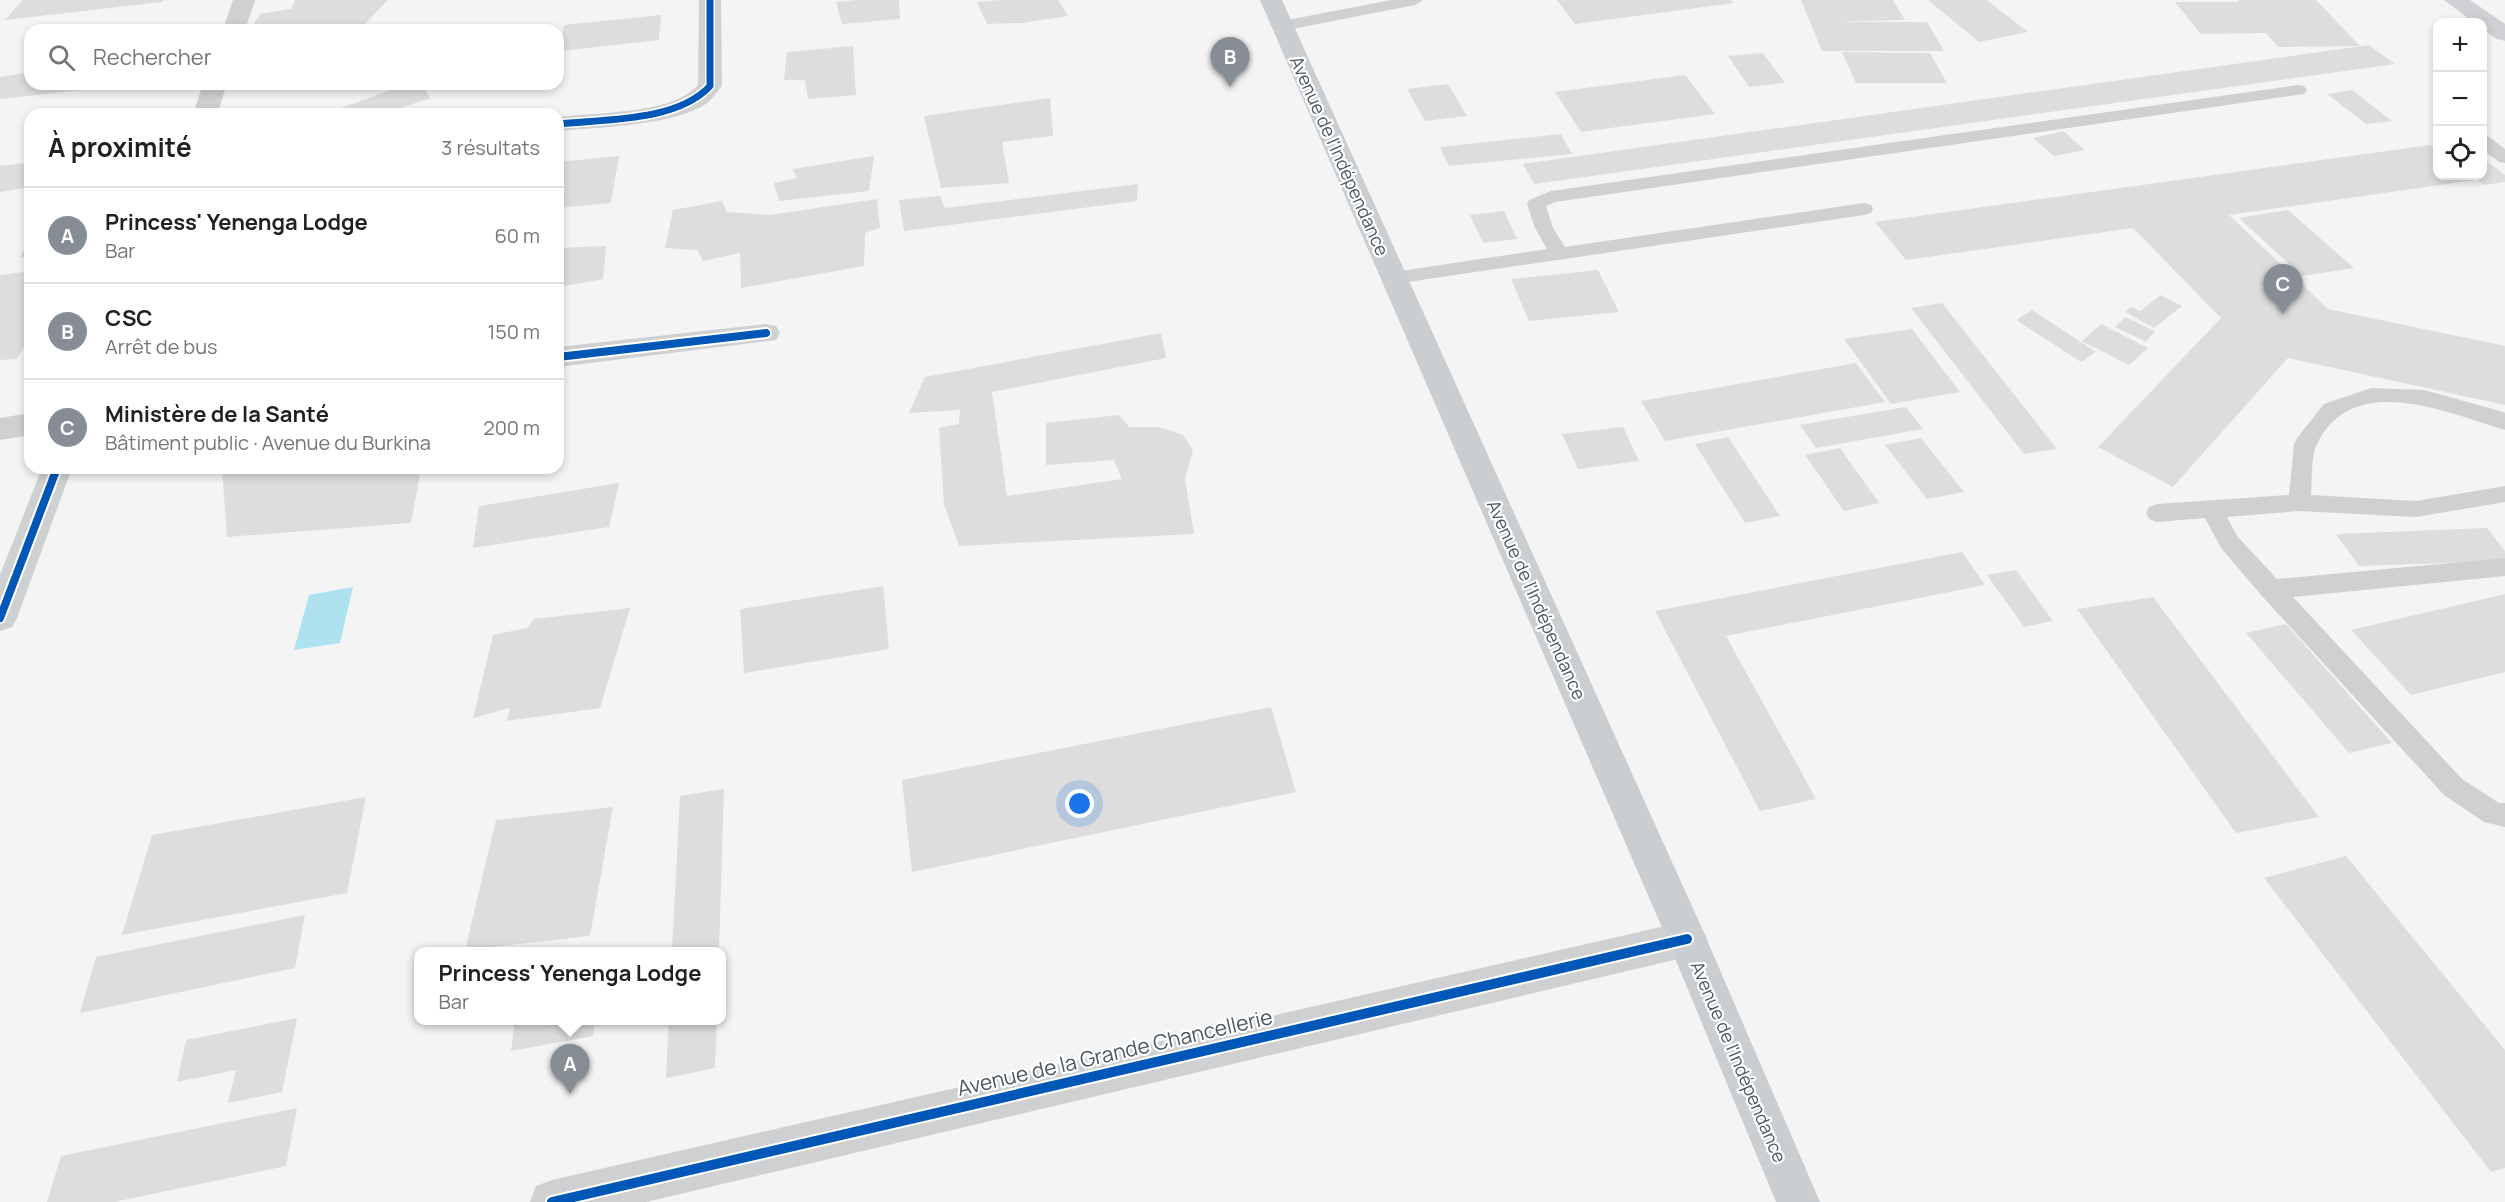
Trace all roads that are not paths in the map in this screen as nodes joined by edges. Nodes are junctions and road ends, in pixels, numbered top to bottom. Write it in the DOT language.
graph roads {
  1 [pos="244,0"];
  2 [pos="710,0"];
  3 [pos="1415,0"];
  4 [pos="2455,0"];
  5 [pos="1276,13"];
  6 [pos="236,24"];
  7 [pos="2505,34"];
  8 [pos="213,90"];
  9 [pos="2298,90"];
  10 [pos="207,108"];
  11 [pos="564,123"];
  12 [pos="2487,144"];
  13 [pos="2505,158"];
  14 [pos="1864,208"];
  15 [pos="1559,253"];
  16 [pos="1394,278"];
  17 [pos="766,333"];
  18 [pos="564,356"];
  19 [pos="2505,422"];
  20 [pos="24,425"];
  21 [pos="0,429"];
  22 [pos="55,474"];
  23 [pos="2505,494"];
  24 [pos="2299,503"];
  25 [pos="2211,509"];
  26 [pos="2157,513"];
  27 [pos="2505,567"];
  28 [pos="2270,589"];
  29 [pos="0,618"];
  30 [pos="2505,815"];
  31 [pos="1687,939"];
  32 [pos="552,1202"];
  33 [pos="1798,1202"];
  1 -- 6 [label="street"];
  2 -- 11 [label="street"];
  3 -- 5 [label="lane"];
  4 -- 7 [label="main road"];
  5 -- 16 [label="main road, Avenue de l'Indépendance"];
  8 -- 10 [label="street"];
  9 -- 15 [label="lane"];
  12 -- 13 [label="lane"];
  14 -- 15 [label="lane"];
  15 -- 16 [label="lane"];
  16 -- 31 [label="main road, Avenue de l'Indépendance"];
  17 -- 18 [label="street"];
  19 -- 24 [label="lane"];
  20 -- 21 [label="street"];
  22 -- 29 [label="street"];
  23 -- 24 [label="lane"];
  24 -- 25 [label="lane"];
  25 -- 26 [label="lane"];
  25 -- 28 [label="lane"];
  27 -- 28 [label="lane"];
  28 -- 30 [label="lane"];
  31 -- 32 [label="street, Avenue de la Grande Chancellerie"];
  31 -- 33 [label="main road, Avenue de l'Indépendance"];
}
